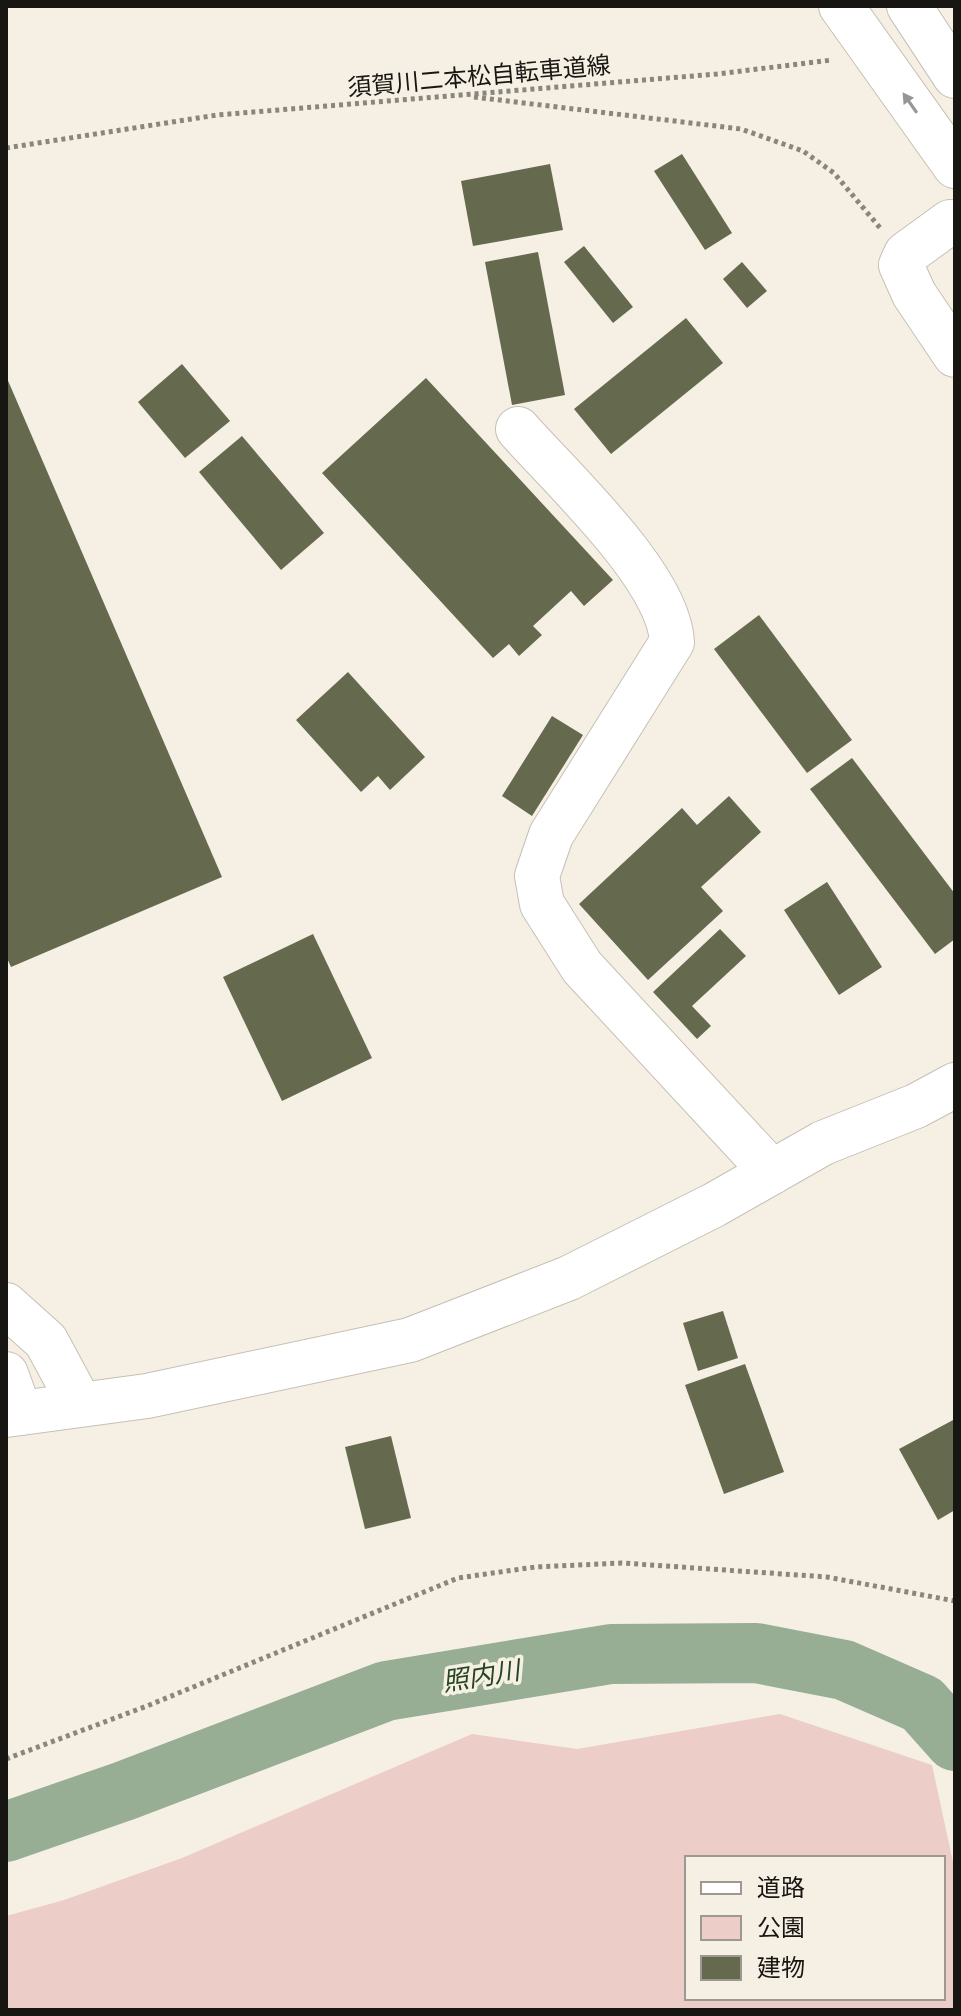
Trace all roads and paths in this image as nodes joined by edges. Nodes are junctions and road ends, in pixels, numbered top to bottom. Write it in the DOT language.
graph roads {
  1 [pos="909,6"];
  2 [pos="845,11"];
  3 [pos="843,59"];
  4 [pos="955,76"];
  5 [pos="462,96"];
  6 [pos="6,148"];
  7 [pos="955,166"];
  8 [pos="950,222"];
  9 [pos="884,232"];
  10 [pos="955,355"];
  11 [pos="518,429"];
  12 [pos="955,1085"];
  13 [pos="772,1172"];
  14 [pos="6,1305"];
  15 [pos="11,1401"];
  16 [pos="80,1404"];
  17 [pos="955,1601"];
  18 [pos="6,1759"];
  1 -- 4 [label="main road"];
  7 -- 2 [label="main road, one-way"];
  3 -- 5 [label="path, 須賀川二本松自転車道線"];
  5 -- 6 [label="path, 須賀川二本松自転車道線"];
  5 -- 9 [label="path"];
  8 -- 10 [label="main road"];
  11 -- 13 [label="main road"];
  12 -- 13 [label="main road"];
  13 -- 16 [label="main road"];
  14 -- 16 [label="main road"];
  15 -- 16 [label="main road"];
  17 -- 18 [label="path"];
}
